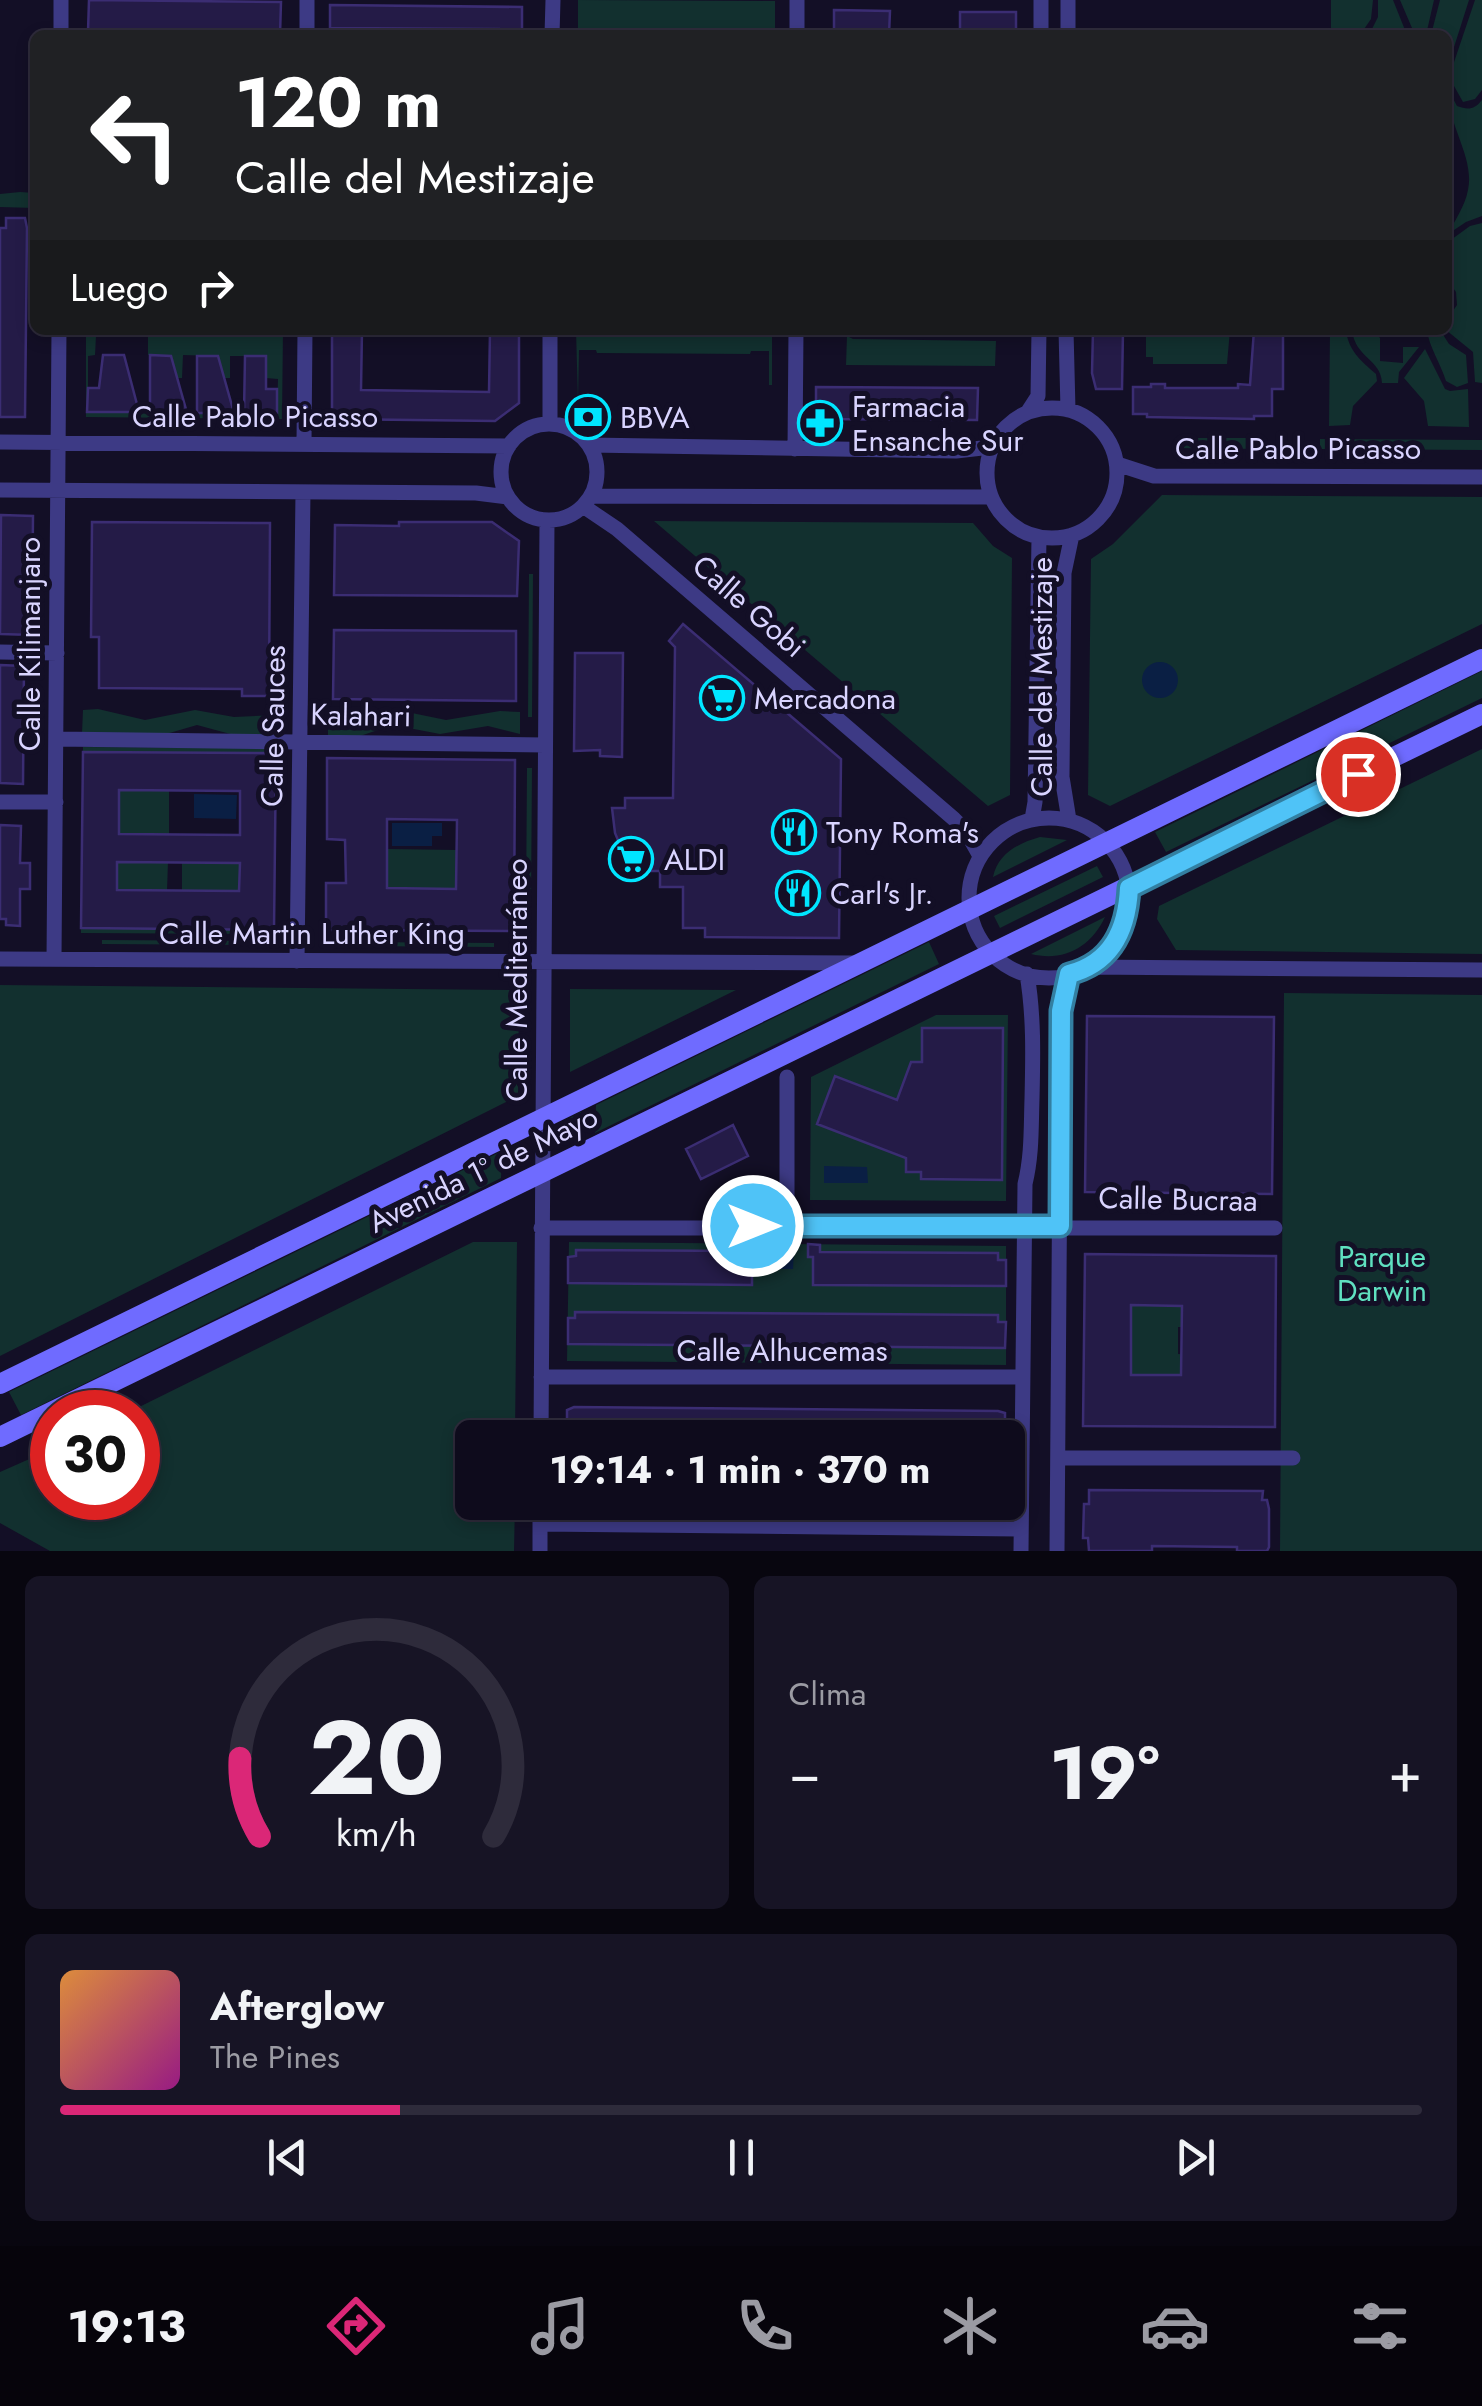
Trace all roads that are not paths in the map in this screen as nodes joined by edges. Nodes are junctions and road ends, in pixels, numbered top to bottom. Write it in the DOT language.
graph roads {
  1 [pos="61,0"];
  2 [pos="307,0"];
  3 [pos="552,0"];
  4 [pos="797,0"];
  5 [pos="1042,0"];
  6 [pos="1068,0"];
  7 [pos="61,30"];
  8 [pos="307,30"];
  9 [pos="552,30"];
  10 [pos="797,30"];
  11 [pos="1041,30"];
  12 [pos="1068,30"];
  13 [pos="59,335"];
  14 [pos="305,335"];
  15 [pos="550,335"];
  16 [pos="796,335"];
  17 [pos="1039,335"];
  18 [pos="1066,335"];
  19 [pos="1068,410"];
  20 [pos="1027,413"];
  21 [pos="550,423"];
  22 [pos="0,442"];
  23 [pos="58,442"];
  24 [pos="304,443"];
  25 [pos="590,445"];
  26 [pos="509,446"];
  27 [pos="991,446"];
  28 [pos="795,449"];
  29 [pos="1117,464"];
  30 [pos="1482,477"];
  31 [pos="0,490"];
  32 [pos="58,490"];
  33 [pos="303,492"];
  34 [pos="508,497"];
  35 [pos="991,497"];
  36 [pos="588,501"];
  37 [pos="547,522"];
  38 [pos="1072,535"];
  39 [pos="1039,537"];
  40 [pos="0,652"];
  41 [pos="57,652"];
  42 [pos="1482,658"];
  43 [pos="1482,714"];
  44 [pos="56,739"];
  45 [pos="301,741"];
  46 [pos="545,745"];
  47 [pos="0,802"];
  48 [pos="56,802"];
  49 [pos="1032,820"];
  50 [pos="1069,820"];
  51 [pos="966,831"];
  52 [pos="995,838"];
  53 [pos="1108,843"];
  54 [pos="980,856"];
  55 [pos="1129,888"];
  56 [pos="970,909"];
  57 [pos="992,954"];
  58 [pos="0,959"];
  59 [pos="54,959"];
  60 [pos="298,961"];
  61 [pos="544,962"];
  62 [pos="864,964"];
  63 [pos="1088,967"];
  64 [pos="1482,970"];
  65 [pos="1027,974"];
  66 [pos="1069,974"];
  67 [pos="786,1076"];
  68 [pos="542,1120"];
  69 [pos="542,1175"];
  70 [pos="787,1226"];
  71 [pos="1024,1226"];
  72 [pos="1060,1226"];
  73 [pos="541,1228"];
  74 [pos="1275,1228"];
  75 [pos="541,1377"];
  76 [pos="1022,1378"];
  77 [pos="0,1384"];
  78 [pos="541,1420"];
  79 [pos="0,1436"];
  80 [pos="1058,1458"];
  81 [pos="1294,1458"];
  82 [pos="540,1520"];
  83 [pos="540,1524"];
  84 [pos="1021,1529"];
  85 [pos="540,1551"];
  86 [pos="1021,1551"];
  87 [pos="1058,1551"];
  1 -- 7 [label="street"];
  2 -- 8 [label="street"];
  3 -- 9 [label="street"];
  4 -- 10 [label="street"];
  5 -- 11 [label="street"];
  6 -- 12 [label="street"];
  13 -- 23 [label="street, Calle Kilimanjaro"];
  14 -- 24 [label="street"];
  15 -- 21 [label="street"];
  16 -- 28 [label="street"];
  17 -- 20 [label="street"];
  18 -- 19 [label="street"];
  19 -- 20 [label="street"];
  19 -- 29 [label="street"];
  20 -- 27 [label="street"];
  21 -- 25 [label="street"];
  21 -- 26 [label="street"];
  22 -- 23 [label="street, Calle Pablo Picasso"];
  23 -- 24 [label="street, Calle Pablo Picasso"];
  23 -- 32 [label="street, Calle Kilimanjaro"];
  24 -- 26 [label="street, Calle Pablo Picasso"];
  25 -- 28 [label="street"];
  25 -- 36 [label="street"];
  26 -- 34 [label="street"];
  27 -- 28 [label="street"];
  27 -- 35 [label="street"];
  29 -- 30 [label="street, Calle Pablo Picasso"];
  29 -- 38 [label="street"];
  31 -- 32 [label="street"];
  32 -- 33 [label="street"];
  32 -- 41 [label="street, Calle Kilimanjaro"];
  33 -- 34 [label="street"];
  33 -- 45 [label="street, Calle Sauces"];
  34 -- 37 [label="street"];
  35 -- 36 [label="street"];
  35 -- 39 [label="street"];
  36 -- 37 [label="street"];
  36 -- 51 [label="street, Calle Gobi"];
  37 -- 46 [label="street, Calle Mediterráneo"];
  38 -- 39 [label="street"];
  38 -- 50 [label="street, Calle del Mestizaje"];
  39 -- 49 [label="street, Calle del Mestizaje"];
  40 -- 41 [label="street"];
  41 -- 44 [label="street, Calle Kilimanjaro"];
  42 -- 53 [label="street, Avenida 1º de Mayo"];
  43 -- 55 [label="street, Avenida 1º de Mayo"];
  44 -- 45 [label="street, Kalahari"];
  44 -- 48 [label="street, Calle Kilimanjaro"];
  45 -- 46 [label="street, Kalahari"];
  45 -- 60 [label="street, Calle Sauces"];
  46 -- 61 [label="street, Calle Mediterráneo"];
  47 -- 48 [label="street"];
  48 -- 59 [label="street, Calle Kilimanjaro"];
  49 -- 50 [label="street"];
  49 -- 52 [label="street"];
  50 -- 53 [label="street"];
  51 -- 52 [label="street, Calle Gobi"];
  51 -- 54 [label="street, Calle Gobi"];
  52 -- 54 [label="street"];
  53 -- 55 [label="street"];
  53 -- 56 [label="street, Avenida 1º de Mayo"];
  54 -- 56 [label="street"];
  55 -- 57 [label="street, Avenida 1º de Mayo"];
  55 -- 63 [label="street"];
  56 -- 57 [label="street"];
  56 -- 62 [label="street, Avenida 1º de Mayo"];
  57 -- 65 [label="street"];
  57 -- 69 [label="street, Avenida 1º de Mayo"];
  58 -- 59 [label="street, Calle Martin Luther King"];
  59 -- 60 [label="street, Calle Martin Luther King"];
  60 -- 61 [label="street, Calle Martin Luther King"];
  61 -- 62 [label="street, Calle Martin Luther King"];
  61 -- 68 [label="street, Calle Mediterráneo"];
  62 -- 68 [label="street, Avenida 1º de Mayo"];
  63 -- 64 [label="street"];
  63 -- 66 [label="street"];
  65 -- 66 [label="street"];
  65 -- 71 [label="street"];
  66 -- 72 [label="street"];
  67 -- 70 [label="street"];
  68 -- 69 [label="street, Calle Mediterráneo"];
  68 -- 77 [label="street, Avenida 1º de Mayo"];
  69 -- 73 [label="street, Calle Mediterráneo"];
  69 -- 79 [label="street, Avenida 1º de Mayo"];
  70 -- 71 [label="street, Calle Bucraa"];
  70 -- 73 [label="street, Calle Bucraa"];
  71 -- 72 [label="street, Calle Bucraa"];
  71 -- 76 [label="street"];
  72 -- 74 [label="street, Calle Bucraa"];
  72 -- 80 [label="street"];
  73 -- 75 [label="street, Calle Mediterráneo"];
  75 -- 76 [label="street, Calle Alhucemas"];
  75 -- 78 [label="street, Calle Mediterráneo"];
  76 -- 84 [label="street"];
  80 -- 81 [label="street"];
  80 -- 87 [label="street"];
  82 -- 83 [label="street"];
  83 -- 84 [label="street"];
  83 -- 85 [label="street"];
  84 -- 86 [label="street"];
}
